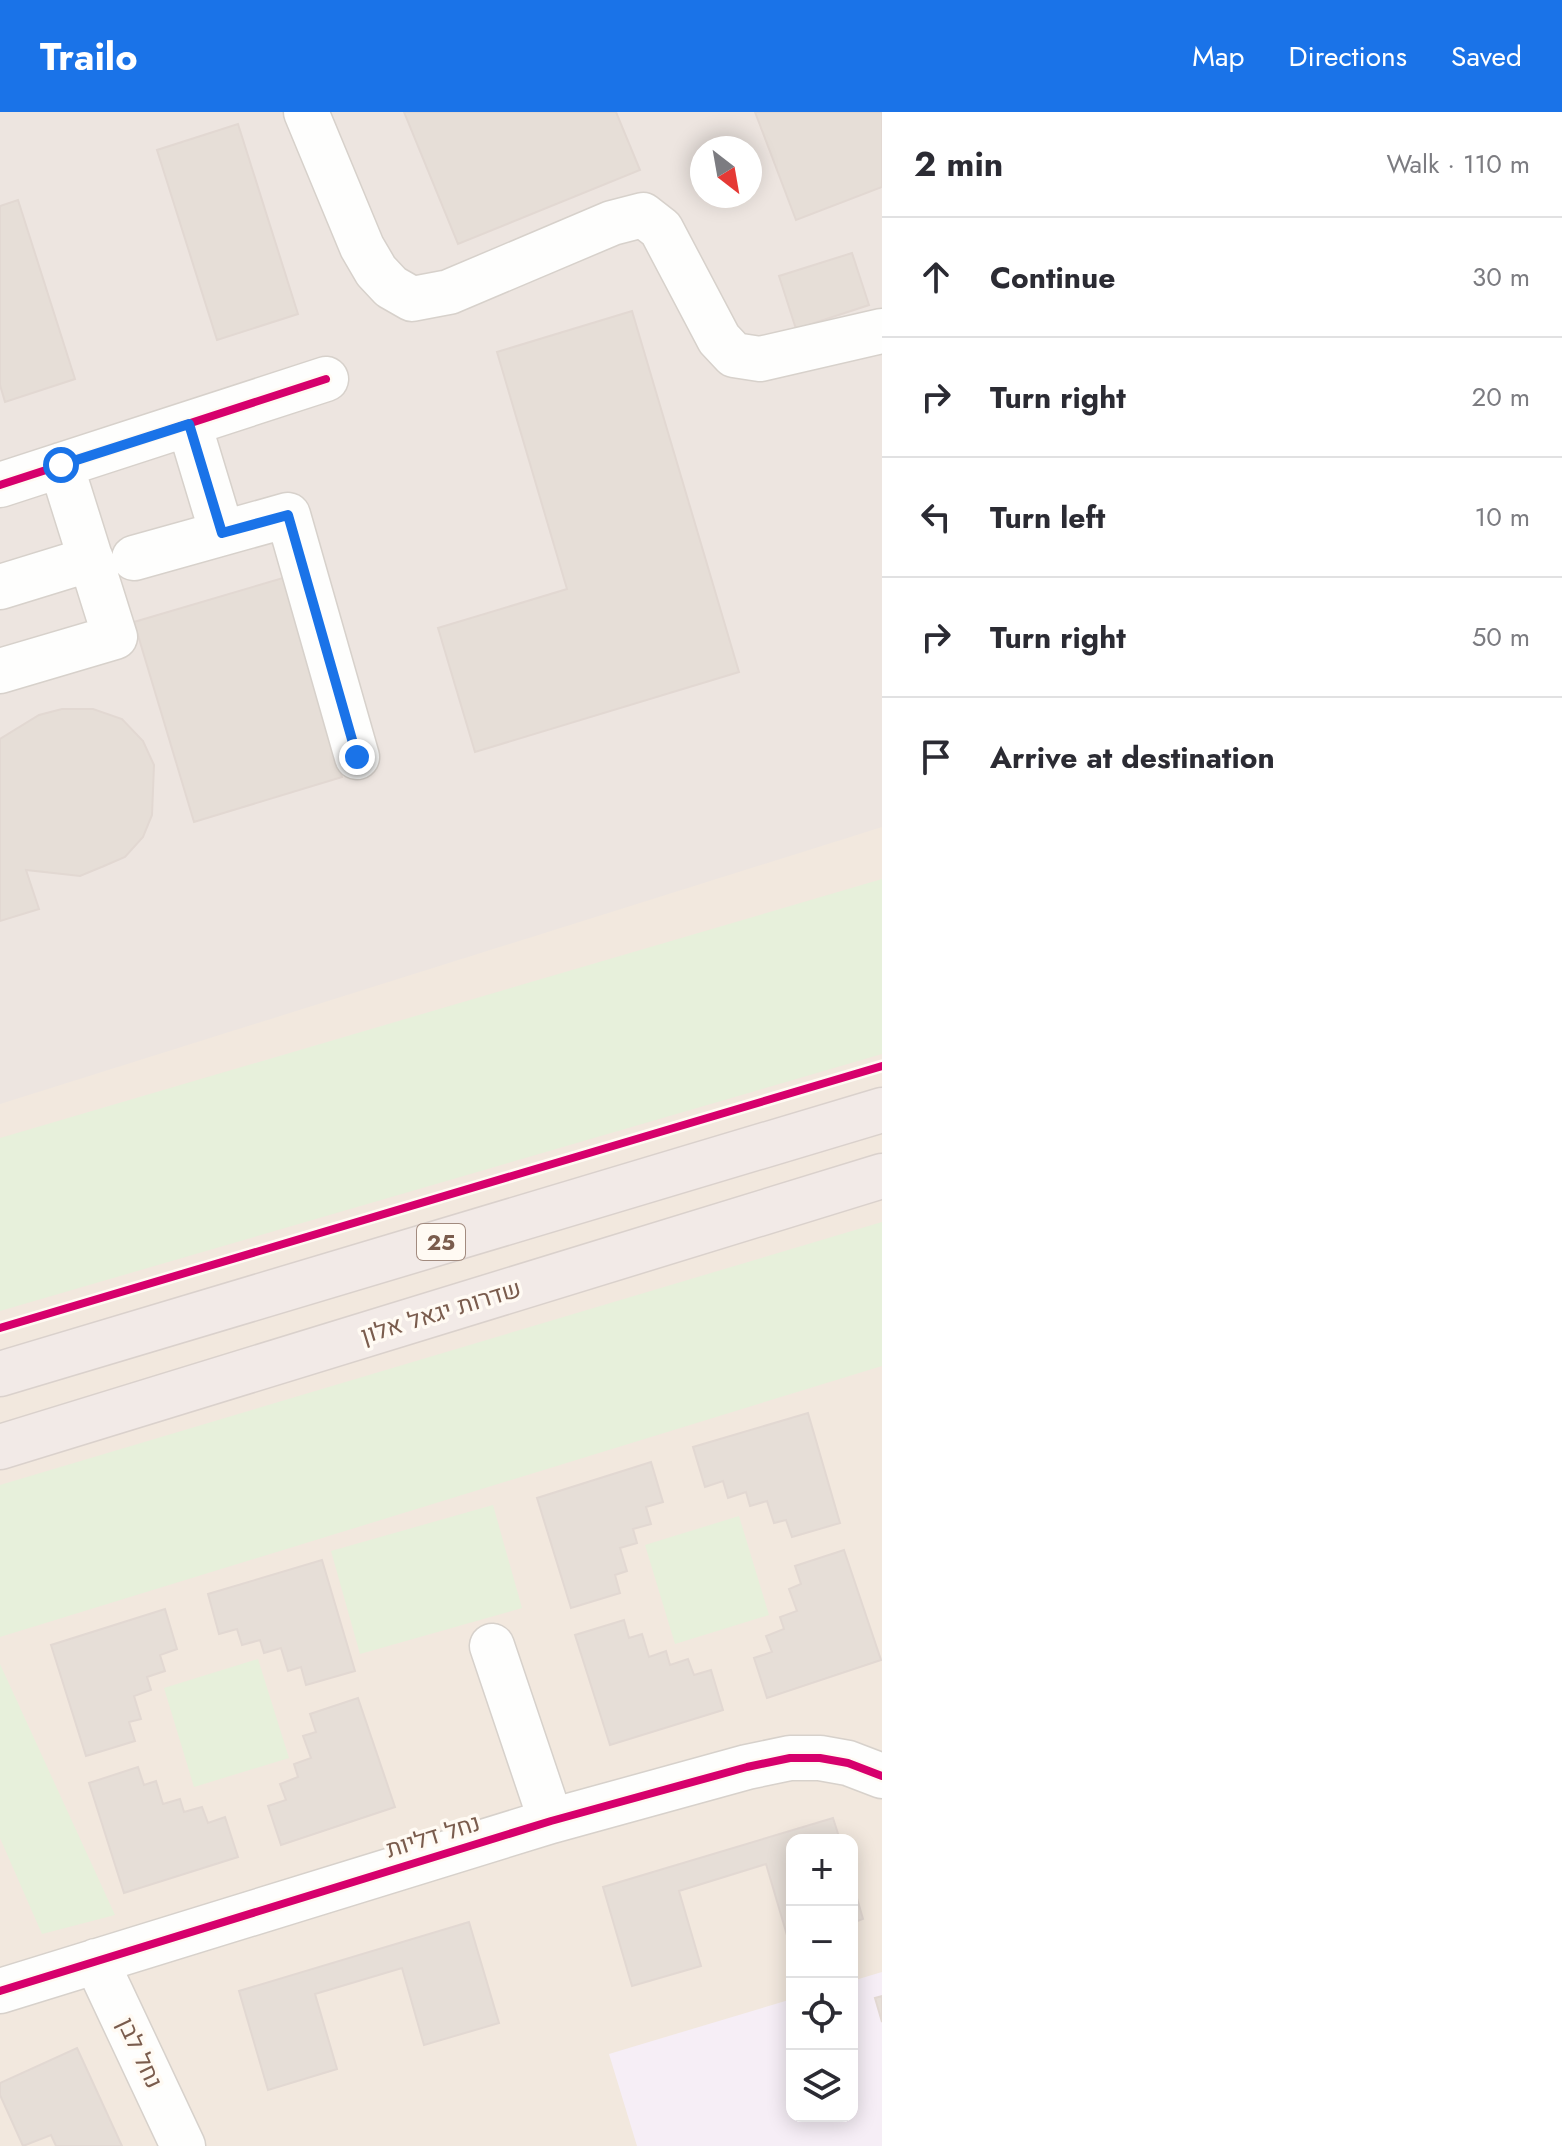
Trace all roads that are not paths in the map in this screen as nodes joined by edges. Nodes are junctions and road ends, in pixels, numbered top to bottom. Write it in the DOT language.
graph roads {
  1 [pos="306,112"];
  2 [pos="882,331"];
  3 [pos="326,379"];
  4 [pos="189,424"];
  5 [pos="61,465"];
  6 [pos="0,485"];
  7 [pos="222,533"];
  8 [pos="134,558"];
  9 [pos="91,559"];
  10 [pos="0,587"];
  11 [pos="0,671"];
  12 [pos="357,757"];
  13 [pos="882,1110"];
  14 [pos="882,1176"];
  15 [pos="0,1374"];
  16 [pos="0,1447"];
  17 [pos="492,1646"];
  18 [pos="882,1776"];
  19 [pos="551,1821"];
  20 [pos="96,1961"];
  21 [pos="0,1991"];
  22 [pos="183,2146"];
  1 -- 2 [label="street"];
  3 -- 4 [label="street"];
  4 -- 5 [label="street"];
  4 -- 7 [label="street"];
  5 -- 6 [label="street"];
  5 -- 9 [label="street"];
  7 -- 8 [label="street"];
  7 -- 12 [label="street"];
  9 -- 10 [label="street"];
  9 -- 11 [label="street"];
  13 -- 15 [label="highway, 25"];
  14 -- 16 [label="highway, שדרות יגאל אלון"];
  17 -- 19 [label="street"];
  18 -- 19 [label="street, נחל דליות"];
  19 -- 20 [label="street, נחל דליות"];
  20 -- 21 [label="street, נחל דליות"];
  20 -- 22 [label="street, נחל לבן"];
}
